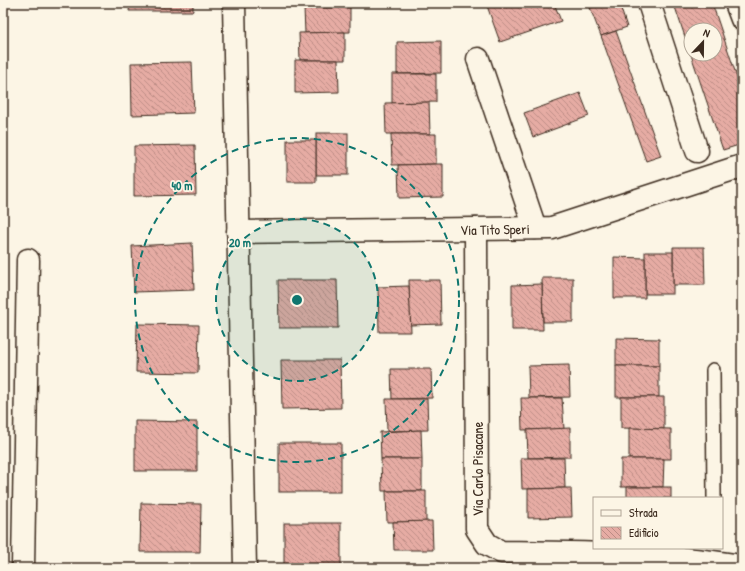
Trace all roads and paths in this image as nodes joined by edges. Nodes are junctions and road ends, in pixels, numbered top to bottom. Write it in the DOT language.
graph roads {
  1 [pos="234,3"];
  2 [pos="650,3"];
  3 [pos="736,3"];
  4 [pos="742,19"];
  5 [pos="478,59"];
  6 [pos="697,151"];
  7 [pos="742,166"];
  8 [pos="536,228"];
  9 [pos="476,229"];
  10 [pos="238,232"];
  11 [pos="28,260"];
  12 [pos="713,370"];
  13 [pos="714,497"];
  14 [pos="715,555"];
  15 [pos="742,566"];
  16 [pos="23,568"];
  17 [pos="245,568"];
  1 -- 10 [label="street"];
  2 -- 6 [label="street"];
  3 -- 4 [label="street"];
  5 -- 8 [label="street"];
  7 -- 8 [label="street, Via Tito Speri"];
  8 -- 9 [label="street, Via Tito Speri"];
  9 -- 10 [label="street, Via Tito Speri"];
  9 -- 14 [label="street, Via Carlo Pisacane"];
  10 -- 17 [label="street"];
  11 -- 16 [label="street"];
  12 -- 13 [label="lane"];
  14 -- 15 [label="street, Via Carlo Pisacane"];
}
